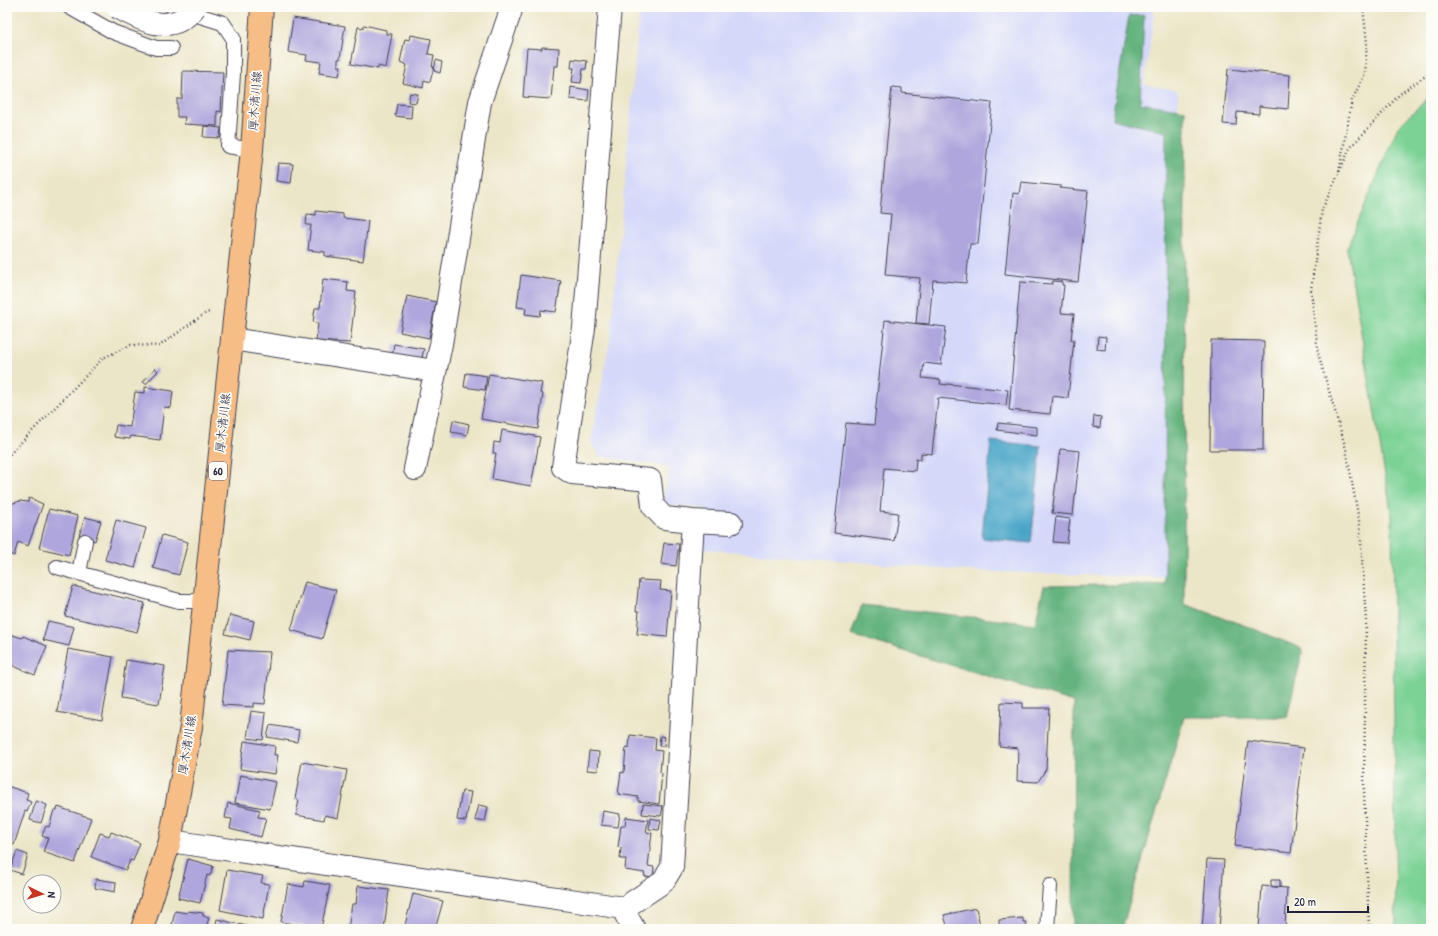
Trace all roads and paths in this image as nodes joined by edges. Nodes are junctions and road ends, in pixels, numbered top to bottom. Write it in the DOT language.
graph roads {
  1 [pos="69,7"];
  2 [pos="117,7"];
  3 [pos="262,7"];
  4 [pos="512,7"];
  5 [pos="610,7"];
  6 [pos="1363,7"];
  7 [pos="186,9"];
  8 [pos="171,48"];
  9 [pos="1431,72"];
  10 [pos="252,150"];
  11 [pos="1338,176"];
  12 [pos="235,309"];
  13 [pos="232,339"];
  14 [pos="435,371"];
  15 [pos="7,457"];
  16 [pos="415,469"];
  17 [pos="693,521"];
  18 [pos="732,523"];
  19 [pos="86,541"];
  20 [pos="58,568"];
  21 [pos="79,573"];
  22 [pos="204,601"];
  23 [pos="170,841"];
  24 [pos="1050,886"];
  25 [pos="624,908"];
  26 [pos="142,929"];
  27 [pos="634,929"];
  28 [pos="1047,929"];
  29 [pos="1369,929"];
  1 -- 8 [label="lane"];
  2 -- 7 [label="street, bridge"];
  3 -- 10 [label="main road, 厚木清川線 / 60"];
  4 -- 14 [label="street"];
  5 -- 17 [label="street"];
  6 -- 11 [label="path"];
  7 -- 10 [label="lane"];
  9 -- 11 [label="path"];
  10 -- 12 [label="main road, 厚木清川線 / 60"];
  11 -- 29 [label="path"];
  12 -- 13 [label="main road, 厚木清川線 / 60"];
  12 -- 15 [label="path"];
  13 -- 14 [label="street"];
  13 -- 22 [label="main road, 厚木清川線 / 60"];
  14 -- 16 [label="street"];
  17 -- 18 [label="street"];
  17 -- 25 [label="street"];
  19 -- 21 [label="lane"];
  20 -- 21 [label="lane"];
  21 -- 22 [label="lane"];
  22 -- 23 [label="main road, 厚木清川線 / 60"];
  23 -- 25 [label="street"];
  23 -- 26 [label="main road, 厚木清川線 / 60"];
  24 -- 28 [label="lane"];
  25 -- 27 [label="street"];
}
